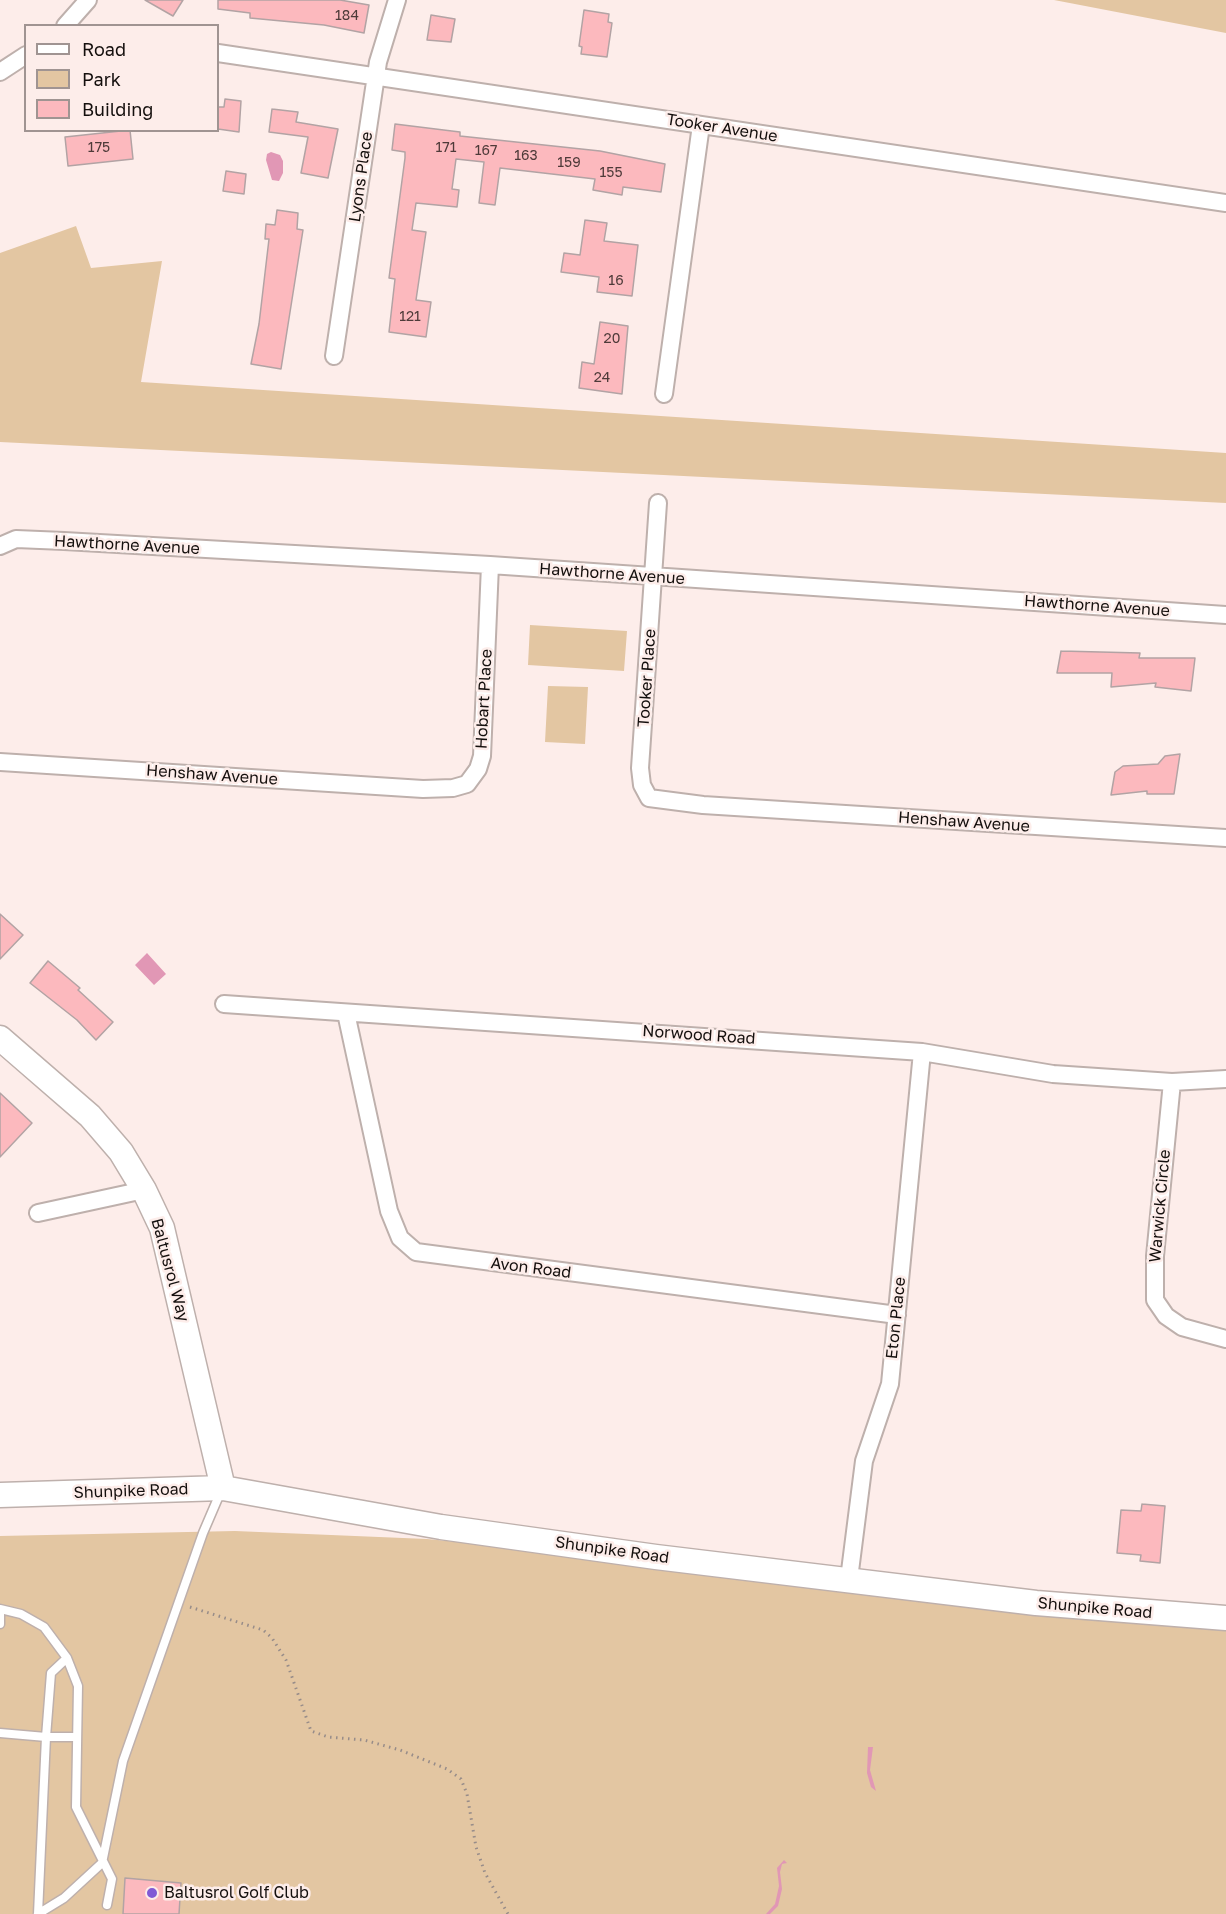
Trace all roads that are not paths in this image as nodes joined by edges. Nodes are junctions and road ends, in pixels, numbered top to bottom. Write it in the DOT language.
graph roads {
  1 [pos="88,0"];
  2 [pos="397,0"];
  3 [pos="67,24"];
  4 [pos="219,53"];
  5 [pos="24,55"];
  6 [pos="0,72"];
  7 [pos="376,75"];
  8 [pos="701,125"];
  9 [pos="1226,203"];
  10 [pos="334,356"];
  11 [pos="664,394"];
  12 [pos="658,502"];
  13 [pos="0,546"];
  14 [pos="490,565"];
  15 [pos="654,578"];
  16 [pos="1226,615"];
  17 [pos="0,762"];
  18 [pos="423,789"];
  19 [pos="703,805"];
  20 [pos="1226,838"];
  21 [pos="224,1004"];
  22 [pos="346,1013"];
  23 [pos="0,1038"];
  24 [pos="922,1052"];
  25 [pos="1226,1078"];
  26 [pos="1172,1082"];
  27 [pos="144,1190"];
  28 [pos="38,1213"];
  29 [pos="897,1315"];
  30 [pos="1226,1338"];
  31 [pos="223,1488"];
  32 [pos="0,1495"];
  33 [pos="849,1579"];
  34 [pos="0,1609"];
  35 [pos="1226,1618"];
  36 [pos="0,1624"];
  37 [pos="67,1658"];
  38 [pos="0,1733"];
  39 [pos="46,1737"];
  40 [pos="77,1737"];
  41 [pos="102,1863"];
  42 [pos="107,1905"];
  43 [pos="38,1914"];
  1 -- 3 [label="street"];
  2 -- 7 [label="street, Lyons Place"];
  4 -- 7 [label="street, Tooker Avenue"];
  5 -- 6 [label="street"];
  7 -- 8 [label="street, Tooker Avenue"];
  7 -- 10 [label="street, Lyons Place"];
  8 -- 9 [label="street, Tooker Avenue"];
  8 -- 11 [label="street"];
  12 -- 15 [label="street, Tooker Place"];
  13 -- 14 [label="street, Hawthorne Avenue"];
  14 -- 15 [label="street, Hawthorne Avenue"];
  14 -- 18 [label="street, Hobart Place"];
  15 -- 16 [label="street, Hawthorne Avenue"];
  15 -- 19 [label="street, Tooker Place"];
  17 -- 18 [label="street, Henshaw Avenue"];
  19 -- 20 [label="street, Henshaw Avenue"];
  21 -- 22 [label="street, Norwood Road"];
  22 -- 24 [label="street, Norwood Road"];
  22 -- 29 [label="street, Avon Road"];
  23 -- 27 [label="street, Baltusrol Way"];
  24 -- 26 [label="street, Norwood Road"];
  24 -- 29 [label="street, Eton Place"];
  25 -- 26 [label="street"];
  26 -- 30 [label="street, Warwick Circle"];
  27 -- 28 [label="street"];
  27 -- 31 [label="street, Baltusrol Way"];
  29 -- 33 [label="street, Eton Place"];
  31 -- 32 [label="street, Shunpike Road"];
  31 -- 33 [label="street, Shunpike Road"];
  31 -- 41 [label="lane"];
  33 -- 35 [label="street, Shunpike Road"];
  34 -- 36 [label="lane"];
  34 -- 37 [label="lane"];
  37 -- 39 [label="lane"];
  37 -- 40 [label="lane"];
  38 -- 39 [label="lane"];
  39 -- 40 [label="lane"];
  39 -- 43 [label="lane"];
  40 -- 41 [label="lane"];
  41 -- 42 [label="lane"];
  41 -- 43 [label="lane"];
}
